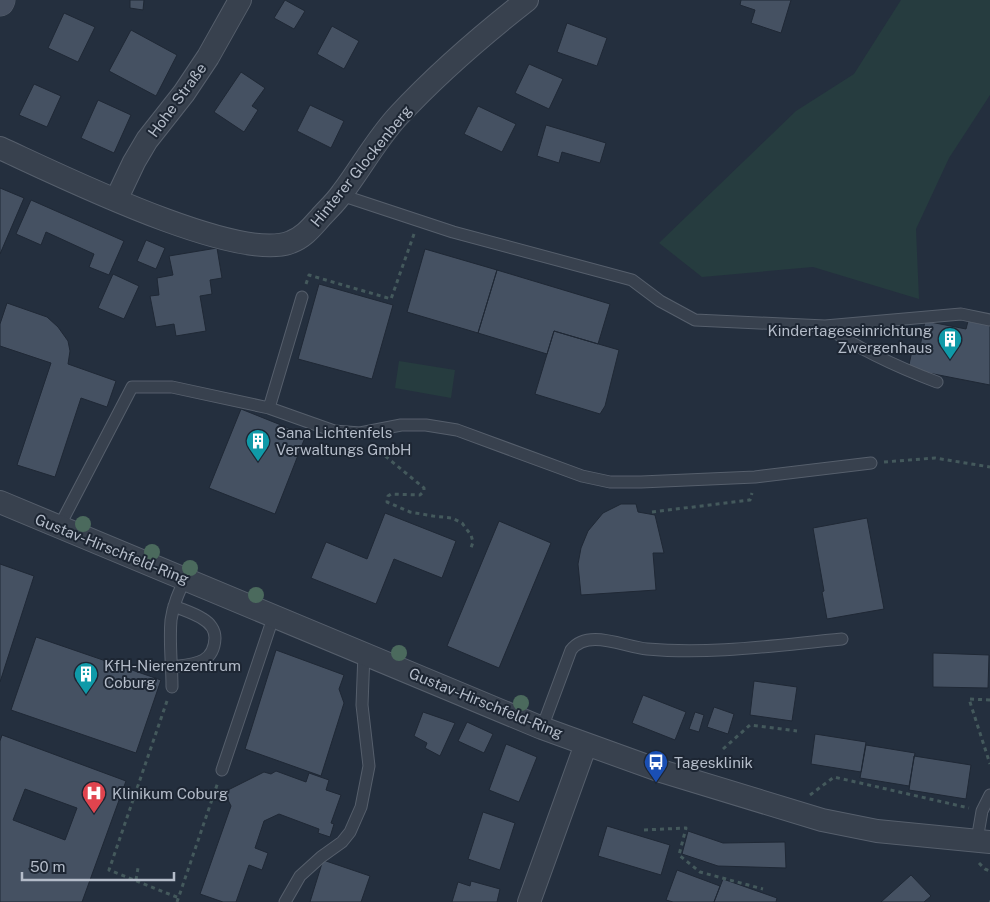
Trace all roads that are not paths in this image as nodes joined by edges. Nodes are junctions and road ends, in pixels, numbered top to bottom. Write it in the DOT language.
graph roads {
  1 [pos="240,0"];
  2 [pos="527,0"];
  3 [pos="0,148"];
  4 [pos="341,195"];
  5 [pos="116,200"];
  6 [pos="302,297"];
  7 [pos="990,320"];
  8 [pos="825,326"];
  9 [pos="937,382"];
  10 [pos="269,408"];
  11 [pos="871,463"];
  12 [pos="0,502"];
  13 [pos="59,527"];
  14 [pos="185,579"];
  15 [pos="174,606"];
  16 [pos="274,615"];
  17 [pos="842,639"];
  18 [pos="364,653"];
  19 [pos="172,667"];
  20 [pos="172,687"];
  21 [pos="542,728"];
  22 [pos="586,744"];
  23 [pos="222,770"];
  24 [pos="990,795"];
  25 [pos="984,841"];
  26 [pos="285,902"];
  27 [pos="529,902"];
  1 -- 5 [label="street, Hohe Straße"];
  2 -- 4 [label="street, Hinterer Glockenberg"];
  3 -- 5 [label="street, Hinterer Glockenberg"];
  4 -- 5 [label="street, Hinterer Glockenberg"];
  4 -- 8 [label="lane"];
  6 -- 10 [label="lane"];
  7 -- 8 [label="lane"];
  8 -- 9 [label="lane"];
  10 -- 11 [label="lane"];
  10 -- 13 [label="lane"];
  12 -- 13 [label="street, Gustav-Hirschfeld-Ring"];
  13 -- 14 [label="street, Gustav-Hirschfeld-Ring"];
  14 -- 15 [label="lane"];
  14 -- 16 [label="street, Gustav-Hirschfeld-Ring"];
  15 -- 19 [label="lane"];
  15 -- 19 [label="lane"];
  16 -- 18 [label="street, Gustav-Hirschfeld-Ring"];
  16 -- 23 [label="lane"];
  17 -- 21 [label="lane"];
  18 -- 21 [label="street, Gustav-Hirschfeld-Ring"];
  18 -- 26 [label="lane"];
  19 -- 20 [label="lane"];
  21 -- 22 [label="street, Gustav-Hirschfeld-Ring"];
  22 -- 25 [label="street, Gustav-Hirschfeld-Ring"];
  22 -- 27 [label="street"];
  24 -- 25 [label="lane"];
}
